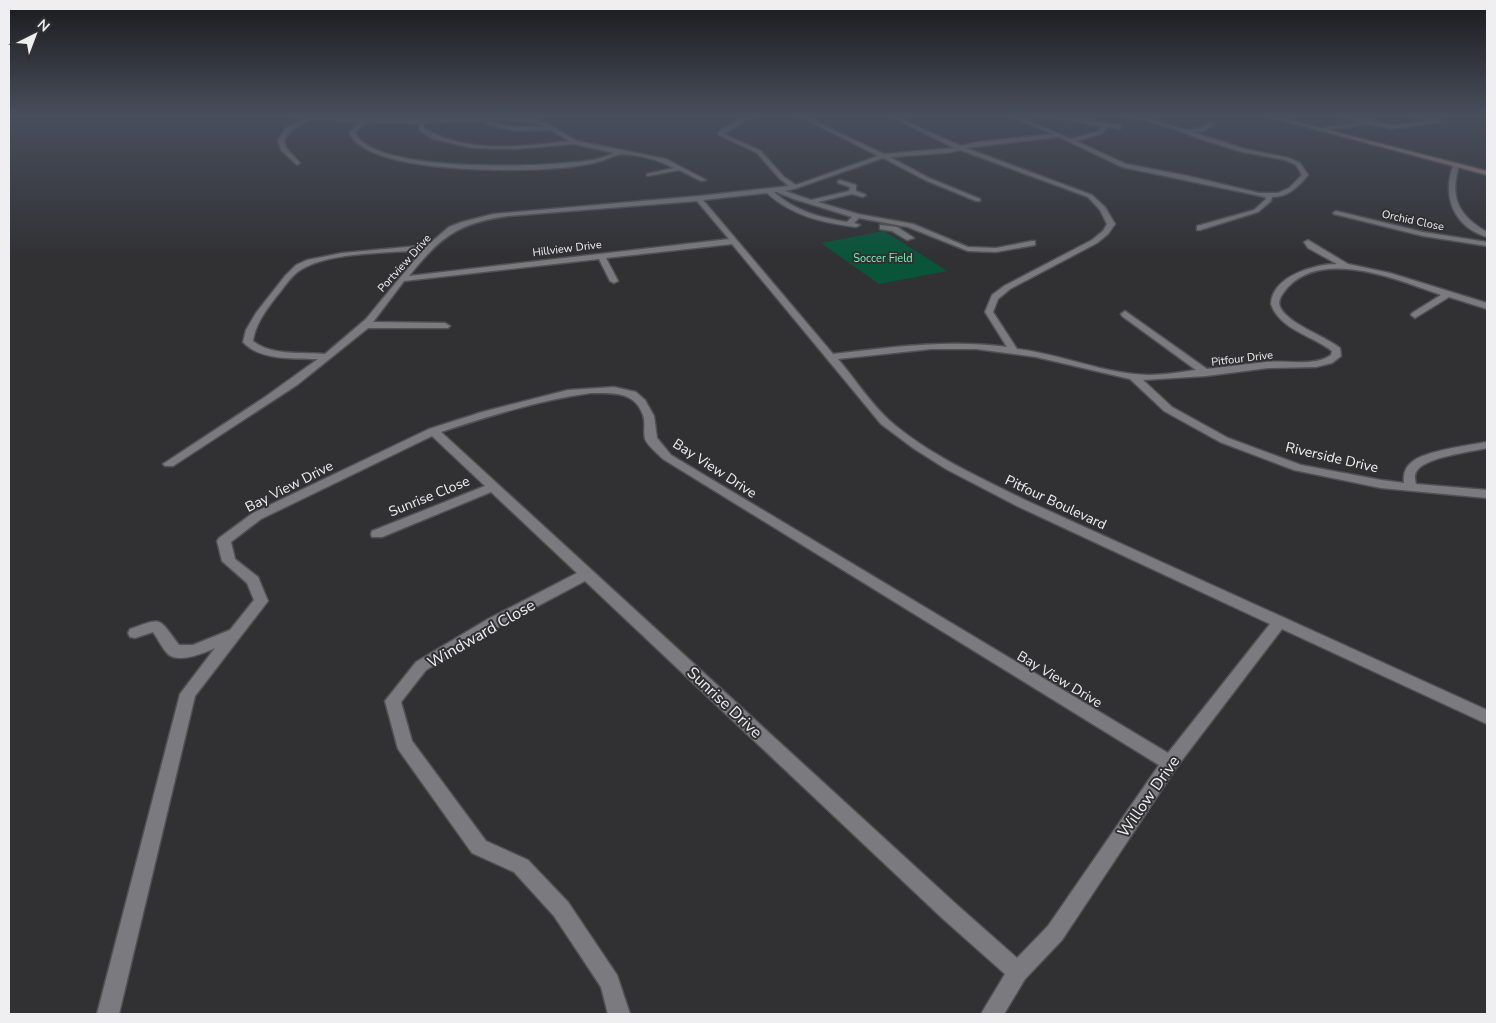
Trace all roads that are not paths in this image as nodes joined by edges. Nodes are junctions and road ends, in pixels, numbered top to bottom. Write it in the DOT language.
graph roads {
  1 [pos="425,163"];
  2 [pos="585,163"];
  3 [pos="669,163"];
  4 [pos="770,163"];
  5 [pos="864,163"];
  6 [pos="897,163"];
  7 [pos="1000,163"];
  8 [pos="1117,163"];
  9 [pos="1295,163"];
  10 [pos="1444,163"];
  11 [pos="1456,166"];
  12 [pos="681,168"];
  13 [pos="1487,173"];
  14 [pos="648,175"];
  15 [pos="703,180"];
  16 [pos="840,182"];
  17 [pos="794,187"];
  18 [pos="773,190"];
  19 [pos="852,192"];
  20 [pos="863,195"];
  21 [pos="1268,196"];
  22 [pos="698,198"];
  23 [pos="978,200"];
  24 [pos="812,202"];
  25 [pos="1336,213"];
  26 [pos="857,216"];
  27 [pos="849,224"];
  28 [pos="1200,228"];
  29 [pos="1487,234"];
  30 [pos="910,238"];
  31 [pos="735,240"];
  32 [pos="1308,242"];
  33 [pos="1032,243"];
  34 [pos="1487,244"];
  35 [pos="431,247"];
  36 [pos="602,255"];
  37 [pos="1347,265"];
  38 [pos="402,279"];
  39 [pos="614,282"];
  40 [pos="1448,294"];
  41 [pos="1487,306"];
  42 [pos="1125,314"];
  43 [pos="1415,315"];
  44 [pos="365,325"];
  45 [pos="444,326"];
  46 [pos="1013,350"];
  47 [pos="327,357"];
  48 [pos="831,358"];
  49 [pos="1206,373"];
  50 [pos="1134,377"];
  51 [pos="433,432"];
  52 [pos="1487,445"];
  53 [pos="169,464"];
  54 [pos="1410,486"];
  55 [pos="492,487"];
  56 [pos="1487,494"];
  57 [pos="377,534"];
  58 [pos="587,574"];
  59 [pos="1280,622"];
  60 [pos="135,633"];
  61 [pos="232,638"];
  62 [pos="1487,717"];
  63 [pos="1170,763"];
  64 [pos="1018,972"];
  65 [pos="108,1014"];
  66 [pos="619,1014"];
  67 [pos="992,1014"];
  1 -- 2 [label="street"];
  3 -- 12 [label="street"];
  4 -- 17 [label="street"];
  5 -- 17 [label="street, Portview Drive"];
  6 -- 23 [label="street"];
  7 -- 46 [label="street"];
  8 -- 21 [label="street"];
  9 -- 21 [label="street"];
  10 -- 11 [label="street"];
  11 -- 13 [label="street"];
  11 -- 29 [label="street"];
  12 -- 14 [label="street"];
  12 -- 15 [label="street"];
  16 -- 19 [label="street"];
  17 -- 18 [label="street, Portview Drive"];
  18 -- 22 [label="street, Portview Drive"];
  18 -- 24 [label="street"];
  18 -- 27 [label="street"];
  19 -- 20 [label="street"];
  19 -- 24 [label="street"];
  21 -- 28 [label="street"];
  22 -- 31 [label="street, Pitfour Boulevard"];
  22 -- 35 [label="street, Portview Drive"];
  24 -- 26 [label="street"];
  25 -- 34 [label="street, Orchid Close"];
  26 -- 27 [label="street"];
  26 -- 33 [label="street"];
  27 -- 30 [label="street"];
  31 -- 36 [label="street, Hillview Drive"];
  31 -- 48 [label="street, Pitfour Boulevard"];
  32 -- 37 [label="street"];
  35 -- 38 [label="street, Portview Drive"];
  35 -- 47 [label="street"];
  36 -- 38 [label="street, Hillview Drive"];
  36 -- 39 [label="street"];
  37 -- 40 [label="street, Pitfour Drive"];
  37 -- 49 [label="street, Pitfour Drive"];
  38 -- 44 [label="street, Portview Drive"];
  40 -- 41 [label="street, Pitfour Drive"];
  40 -- 43 [label="street"];
  42 -- 49 [label="street"];
  44 -- 45 [label="street"];
  44 -- 47 [label="street, Portview Drive"];
  46 -- 48 [label="street, Pitfour Drive"];
  46 -- 50 [label="street, Pitfour Drive"];
  47 -- 53 [label="street, Portview Drive"];
  48 -- 59 [label="street, Pitfour Boulevard"];
  49 -- 50 [label="street, Pitfour Drive"];
  50 -- 54 [label="street, Riverside Drive"];
  51 -- 55 [label="street, Sunrise Drive"];
  51 -- 61 [label="street, Bay View Drive"];
  51 -- 63 [label="street, Bay View Drive"];
  52 -- 54 [label="street"];
  54 -- 56 [label="street, Riverside Drive"];
  55 -- 57 [label="street, Sunrise Close"];
  55 -- 58 [label="street, Sunrise Drive"];
  58 -- 64 [label="street, Sunrise Drive"];
  58 -- 66 [label="street, Windward Close"];
  59 -- 62 [label="street, Pitfour Boulevard"];
  59 -- 63 [label="street, Willow Drive"];
  60 -- 61 [label="street"];
  61 -- 65 [label="street"];
  63 -- 64 [label="street, Willow Drive"];
  64 -- 67 [label="street, Willow Drive"];
}
